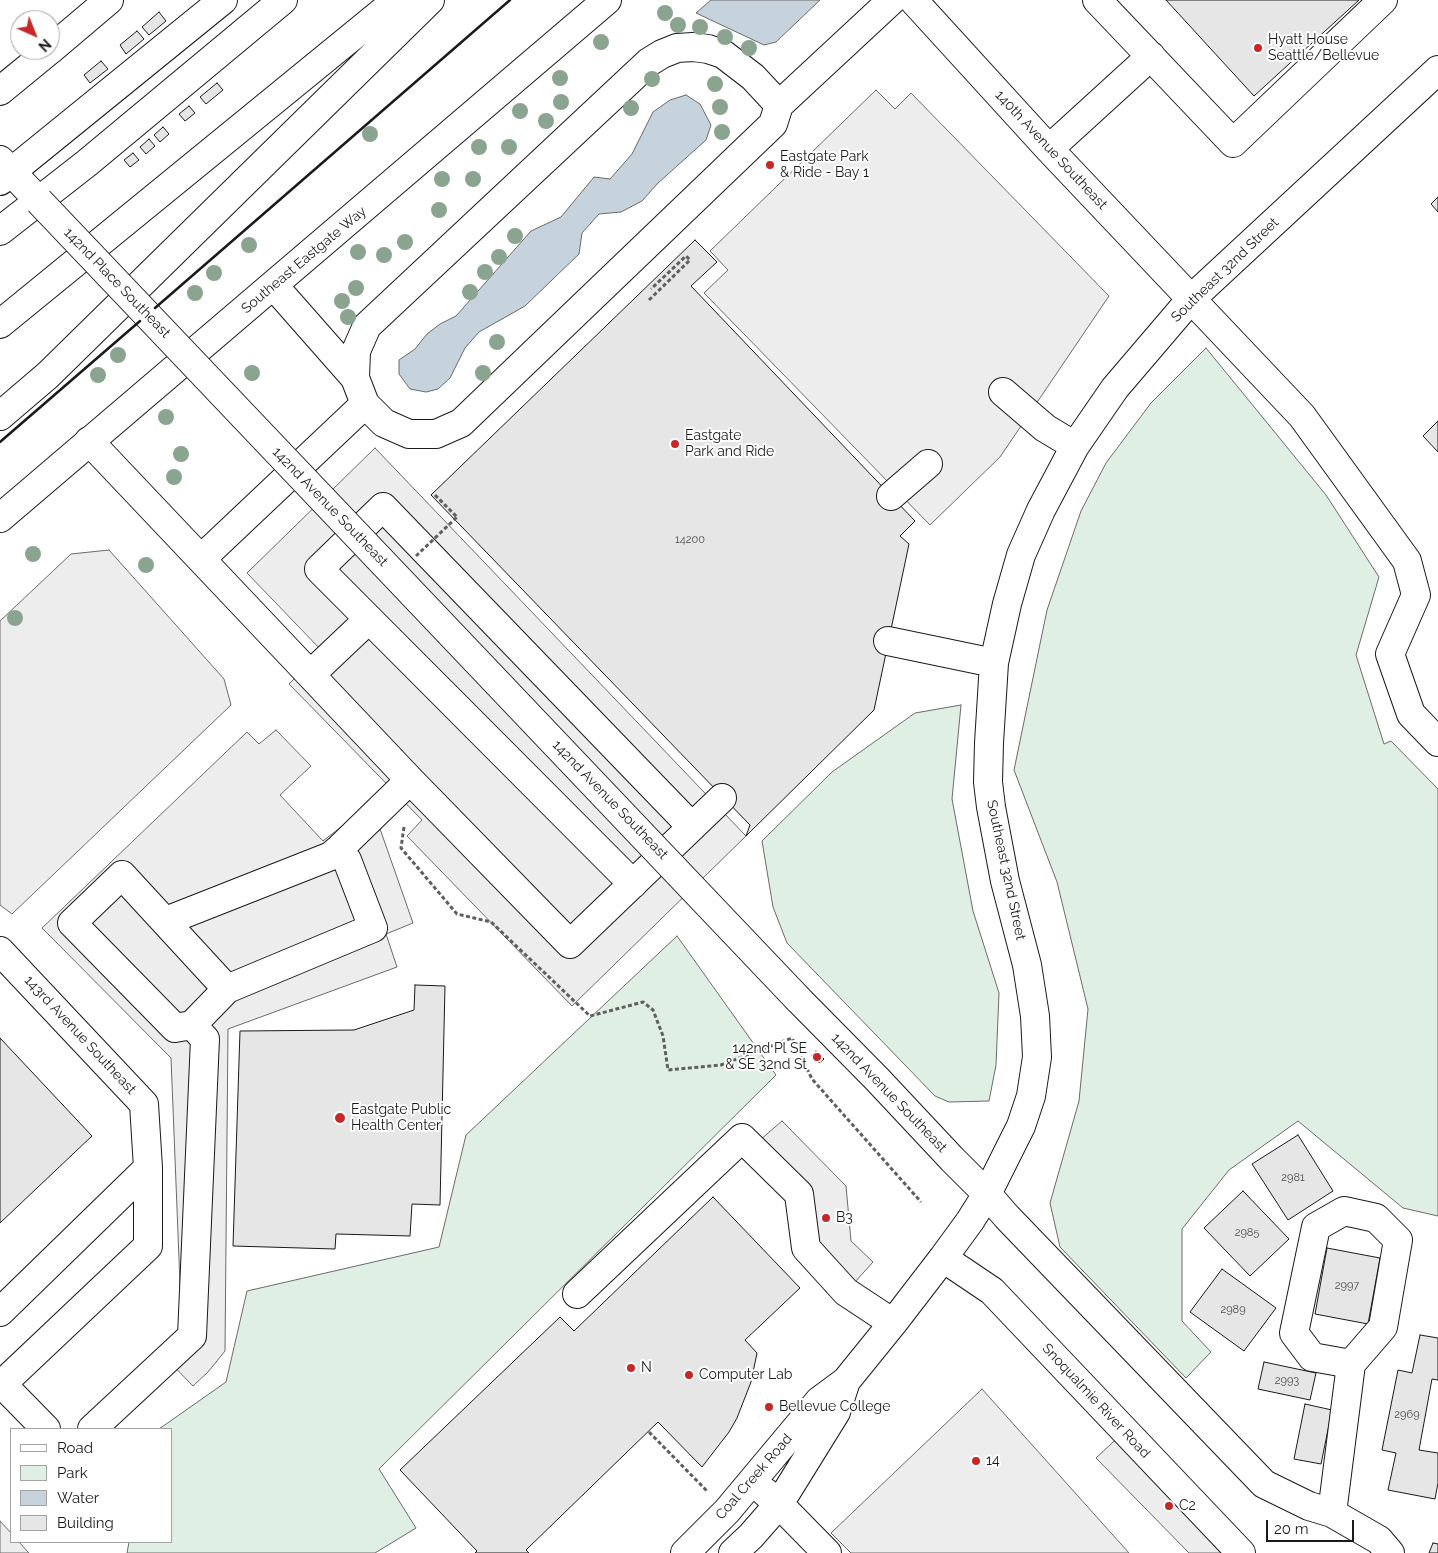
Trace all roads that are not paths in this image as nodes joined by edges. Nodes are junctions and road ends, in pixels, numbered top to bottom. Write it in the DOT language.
graph roads {
  1 [pos="102,0"];
  2 [pos="109,0"];
  3 [pos="223,0"];
  4 [pos="283,0"];
  5 [pos="397,0"];
  6 [pos="430,0"];
  7 [pos="608,0"];
  8 [pos="892,0"];
  9 [pos="913,0"];
  10 [pos="1097,0"];
  11 [pos="1383,0"];
  12 [pos="60,32"];
  13 [pos="60,42"];
  14 [pos="1151,56"];
  15 [pos="23,60"];
  16 [pos="38,60"];
  17 [pos="1438,70"];
  18 [pos="0,78"];
  19 [pos="0,92"];
  20 [pos="779,104"];
  21 [pos="1049,149"];
  22 [pos="4,171"];
  23 [pos="38,201"];
  24 [pos="0,231"];
  25 [pos="274,286"];
  26 [pos="1191,299"];
  27 [pos="0,324"];
  28 [pos="355,378"];
  29 [pos="1003,392"];
  30 [pos="365,404"];
  31 [pos="234,405"];
  32 [pos="0,416"];
  33 [pos="89,441"];
  34 [pos="1075,446"];
  35 [pos="928,464"];
  36 [pos="891,496"];
  37 [pos="0,518"];
  38 [pos="201,559"];
  39 [pos="369,619"];
  40 [pos="888,641"];
  41 [pos="994,663"];
  42 [pos="311,674"];
  43 [pos="1438,742"];
  44 [pos="410,780"];
  45 [pos="722,798"];
  46 [pos="692,827"];
  47 [pos="338,850"];
  48 [pos="633,884"];
  49 [pos="166,921"];
  50 [pos="0,951"];
  51 [pos="227,989"];
  52 [pos="192,1026"];
  53 [pos="148,1168"];
  54 [pos="987,1194"];
  55 [pos="943,1258"];
  56 [pos="577,1294"];
  57 [pos="0,1312"];
  58 [pos="893,1322"];
  59 [pos="1351,1364"];
  60 [pos="846,1381"];
  61 [pos="1,1383"];
  62 [pos="45,1428"];
  63 [pos="93,1428"];
  64 [pos="752,1482"];
  65 [pos="779,1504"];
  66 [pos="1332,1513"];
  67 [pos="685,1553"];
  68 [pos="733,1553"];
  69 [pos="826,1553"];
  70 [pos="1241,1553"];
  71 [pos="1390,1553"];
  1 -- 12 [label="main road"];
  2 -- 13 [label="main road"];
  3 -- 22 [label="main road"];
  4 -- 23 [label="main road"];
  5 -- 27 [label="main road"];
  6 -- 32 [label="main road"];
  7 -- 25 [label="main road, Southeast Eastgate Way"];
  8 -- 20 [label="main road"];
  9 -- 21 [label="main road, 140th Avenue Southeast"];
  10 -- 14 [label="main road"];
  11 -- 14 [label="main road"];
  14 -- 21 [label="main road"];
  15 -- 18 [label="main road"];
  16 -- 19 [label="main road"];
  17 -- 26 [label="main road, Southeast 32nd Street"];
  20 -- 28 [label="main road"];
  20 -- 30 [label="main road"];
  21 -- 26 [label="main road, 140th Avenue Southeast"];
  22 -- 23 [label="main road, 142nd Place Southeast"];
  23 -- 24 [label="main road"];
  23 -- 31 [label="main road, 142nd Place Southeast, bridge"];
  25 -- 28 [label="main road"];
  25 -- 33 [label="main road, Southeast Eastgate Way"];
  26 -- 34 [label="main road, Southeast 32nd Street"];
  26 -- 43 [label="main road, 140th Avenue Southeast"];
  28 -- 30 [label="main road"];
  29 -- 34 [label="main road"];
  30 -- 38 [label="main road"];
  31 -- 54 [label="main road, 142nd Avenue Southeast, bridge"];
  33 -- 37 [label="main road, Southeast Eastgate Way"];
  33 -- 38 [label="main road"];
  34 -- 41 [label="main road, Southeast 32nd Street"];
  35 -- 36 [label="main road"];
  38 -- 42 [label="main road"];
  39 -- 42 [label="main road"];
  39 -- 46 [label="main road"];
  39 -- 48 [label="main road"];
  40 -- 41 [label="main road"];
  41 -- 54 [label="main road, Southeast 32nd Street"];
  42 -- 44 [label="main road"];
  44 -- 47 [label="main road"];
  44 -- 48 [label="main road"];
  45 -- 46 [label="main road"];
  46 -- 48 [label="main road"];
  47 -- 49 [label="main road"];
  47 -- 51 [label="main road"];
  49 -- 51 [label="main road"];
  49 -- 52 [label="main road"];
  50 -- 53 [label="main road, 143rd Avenue Southeast"];
  51 -- 52 [label="main road"];
  52 -- 63 [label="main road"];
  53 -- 57 [label="main road"];
  53 -- 61 [label="main road, 143rd Avenue Southeast"];
  54 -- 55 [label="main road, Coal Creek Road"];
  54 -- 66 [label="main road, 142nd Avenue Southeast"];
  55 -- 58 [label="main road, Coal Creek Road"];
  55 -- 70 [label="main road, Snoqualmie River Road"];
  56 -- 58 [label="main road"];
  58 -- 60 [label="main road, Coal Creek Road"];
  59 -- 59 [label="main road"];
  59 -- 66 [label="main road"];
  60 -- 64 [label="main road, Coal Creek Road"];
  60 -- 65 [label="main road, Coal Creek Road"];
  61 -- 62 [label="main road"];
  64 -- 65 [label="main road"];
  64 -- 67 [label="main road, Coal Creek Road"];
  65 -- 68 [label="main road, Coal Creek Road"];
  65 -- 69 [label="main road"];
  66 -- 71 [label="main road, 142nd Avenue Southeast"];
}
